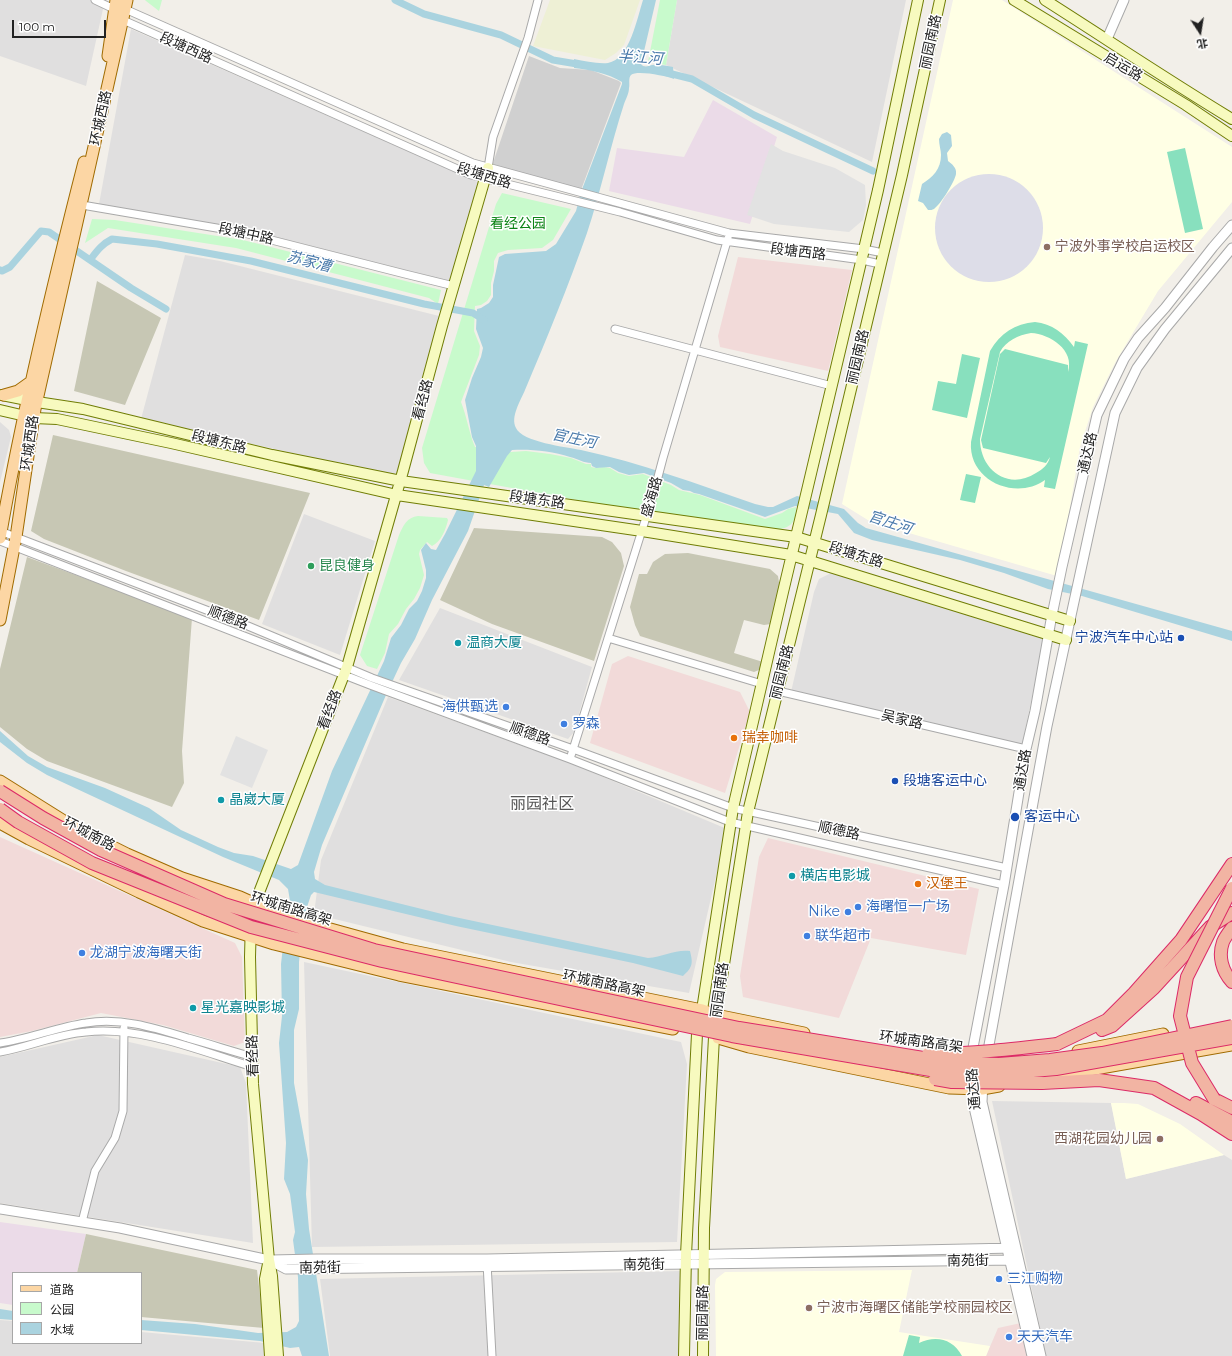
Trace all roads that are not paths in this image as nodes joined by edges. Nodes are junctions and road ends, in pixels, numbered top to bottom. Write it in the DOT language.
graph roads {
  1 [pos="95,0"];
  2 [pos="538,0"];
  3 [pos="918,0"];
  4 [pos="940,0"];
  5 [pos="1014,0"];
  6 [pos="1045,0"];
  7 [pos="1124,0"];
  8 [pos="121,8"];
  9 [pos="1106,39"];
  10 [pos="1232,119"];
  11 [pos="1232,136"];
  12 [pos="488,168"];
  13 [pos="486,179"];
  14 [pos="82,205"];
  15 [pos="1232,225"];
  16 [pos="729,233"];
  17 [pos="70,234"];
  18 [pos="727,242"];
  19 [pos="1232,248"];
  20 [pos="864,249"];
  21 [pos="883,253"];
  22 [pos="862,260"];
  23 [pos="64,264"];
  24 [pos="880,264"];
  25 [pos="454,286"];
  26 [pos="615,329"];
  27 [pos="695,349"];
  28 [pos="32,381"];
  29 [pos="832,386"];
  30 [pos="2,395"];
  31 [pos="32,402"];
  32 [pos="0,410"];
  33 [pos="29,417"];
  34 [pos="401,481"];
  35 [pos="397,495"];
  36 [pos="646,516"];
  37 [pos="642,531"];
  38 [pos="0,535"];
  39 [pos="796,537"];
  40 [pos="15,541"];
  41 [pos="814,543"];
  42 [pos="791,556"];
  43 [pos="810,561"];
  44 [pos="1052,614"];
  45 [pos="1070,619"];
  46 [pos="0,620"];
  47 [pos="1048,634"];
  48 [pos="608,638"];
  49 [pos="1066,640"];
  50 [pos="346,671"];
  51 [pos="762,684"];
  52 [pos="394,690"];
  53 [pos="778,691"];
  54 [pos="573,749"];
  55 [pos="1026,749"];
  56 [pos="570,759"];
  57 [pos="0,781"];
  58 [pos="0,791"];
  59 [pos="733,808"];
  60 [pos="0,809"];
  61 [pos="748,812"];
  62 [pos="730,822"];
  63 [pos="0,823"];
  64 [pos="745,826"];
  65 [pos="1232,864"];
  66 [pos="1007,868"];
  67 [pos="1004,885"];
  68 [pos="1232,888"];
  69 [pos="256,904"];
  70 [pos="1232,913"];
  71 [pos="1232,928"];
  72 [pos="251,937"];
  73 [pos="1232,982"];
  74 [pos="702,1010"];
  75 [pos="716,1015"];
  76 [pos="1232,1021"];
  77 [pos="124,1022"];
  78 [pos="1232,1026"];
  79 [pos="124,1031"];
  80 [pos="697,1034"];
  81 [pos="714,1037"];
  82 [pos="1232,1038"];
  83 [pos="0,1043"];
  84 [pos="1057,1044"];
  85 [pos="1232,1045"];
  86 [pos="0,1052"];
  87 [pos="886,1058"];
  88 [pos="971,1059"];
  89 [pos="987,1060"];
  90 [pos="253,1062"];
  91 [pos="1154,1088"];
  92 [pos="976,1089"];
  93 [pos="1232,1108"];
  94 [pos="1232,1122"];
  95 [pos="1232,1134"];
  96 [pos="0,1209"];
  97 [pos="82,1222"];
  98 [pos="1012,1248"];
  99 [pos="686,1259"];
  100 [pos="704,1259"];
  101 [pos="269,1260"];
  102 [pos="1015,1260"];
  103 [pos="487,1262"];
  104 [pos="289,1264"];
  105 [pos="274,1355"];
  106 [pos="492,1356"];
  107 [pos="684,1356"];
  108 [pos="703,1356"];
  109 [pos="1032,1356"];
  110 [pos="1041,1356"];
  1 -- 8 [label="street"];
  2 -- 12 [label="street"];
  3 -- 20 [label="main road, 丽园南路"];
  4 -- 21 [label="main road, 丽园南路"];
  5 -- 11 [label="main road, 启运路"];
  6 -- 9 [label="main road, 启运路"];
  7 -- 9 [label="street"];
  8 -- 12 [label="street, 段塘西路"];
  8 -- 13 [label="street, 段塘西路"];
  8 -- 14 [label="main road, 环城西路"];
  8 -- 17 [label="main road, 环城西路"];
  9 -- 10 [label="main road, 启运路"];
  12 -- 13 [label="main road, 看经路"];
  12 -- 16 [label="street, 段塘西路"];
  13 -- 18 [label="street, 段塘西路"];
  13 -- 25 [label="main road, 看经路"];
  14 -- 17 [label="main road, 环城西路"];
  14 -- 25 [label="street, 段塘中路"];
  15 -- 44 [label="street, 通达路"];
  16 -- 18 [label="street, 盛海路"];
  16 -- 20 [label="street, 段塘西路"];
  17 -- 23 [label="main road"];
  18 -- 22 [label="street, 段塘西路"];
  18 -- 27 [label="street, 盛海路"];
  19 -- 45 [label="street, 通达路"];
  20 -- 21 [label="street, 段塘西路"];
  20 -- 22 [label="main road, 丽园南路"];
  21 -- 24 [label="main road, 丽园南路"];
  22 -- 24 [label="street, 段塘西路"];
  22 -- 29 [label="main road, 丽园南路"];
  23 -- 28 [label="main road, 环城西路"];
  23 -- 31 [label="main road, 环城西路"];
  24 -- 41 [label="main road, 丽园南路"];
  25 -- 34 [label="main road, 看经路"];
  26 -- 27 [label="street"];
  27 -- 29 [label="street"];
  27 -- 36 [label="street, 盛海路"];
  28 -- 30 [label="main road"];
  28 -- 31 [label="main road, 环城西路"];
  29 -- 39 [label="main road, 丽园南路"];
  30 -- 31 [label="main road, 段塘东路"];
  31 -- 33 [label="main road, 环城西路"];
  31 -- 34 [label="main road, 段塘东路"];
  32 -- 33 [label="main road, 段塘东路"];
  33 -- 35 [label="main road, 段塘东路"];
  33 -- 38 [label="main road, 环城西路"];
  33 -- 40 [label="main road, 环城西路"];
  34 -- 35 [label="main road, 看经路"];
  34 -- 36 [label="main road, 段塘东路"];
  35 -- 37 [label="main road, 段塘东路"];
  35 -- 50 [label="main road, 看经路"];
  36 -- 37 [label="street, 盛海路"];
  36 -- 39 [label="main road, 段塘东路"];
  37 -- 42 [label="main road, 段塘东路"];
  37 -- 48 [label="street, 盛海路"];
  38 -- 40 [label="street, 顺德路"];
  39 -- 41 [label="main road, 段塘东路"];
  39 -- 42 [label="main road, 丽园南路"];
  40 -- 46 [label="main road, 环城西路"];
  40 -- 50 [label="street, 顺德路"];
  41 -- 43 [label="main road, 丽园南路"];
  41 -- 44 [label="main road, 段塘东路"];
  42 -- 43 [label="main road, 段塘东路"];
  42 -- 51 [label="main road, 丽园南路"];
  43 -- 47 [label="main road, 段塘东路"];
  43 -- 53 [label="main road, 丽园南路"];
  44 -- 45 [label="main road, 段塘东路"];
  44 -- 47 [label="street, 通达路"];
  45 -- 49 [label="street, 通达路"];
  47 -- 49 [label="main road, 段塘东路"];
  47 -- 55 [label="street, 通达路"];
  48 -- 51 [label="street"];
  48 -- 54 [label="street, 盛海路"];
  49 -- 89 [label="street, 通达路"];
  50 -- 52 [label="street, 顺德路"];
  50 -- 69 [label="main road, 看经路"];
  51 -- 59 [label="main road, 丽园南路"];
  52 -- 54 [label="street, 顺德路"];
  52 -- 56 [label="street, 顺德路"];
  53 -- 55 [label="street, 吴家路"];
  53 -- 61 [label="main road, 丽园南路"];
  54 -- 56 [label="street, 盛海路"];
  54 -- 59 [label="street, 顺德路"];
  55 -- 66 [label="street, 通达路"];
  56 -- 62 [label="street, 顺德路"];
  57 -- 69 [label="main road, 环城南路"];
  58 -- 87 [label="highway, 环城南路高架, bridge"];
  59 -- 61 [label="street, 顺德路"];
  59 -- 62 [label="main road, 丽园南路"];
  60 -- 87 [label="highway, 环城南路高架, bridge"];
  61 -- 64 [label="main road, 丽园南路"];
  61 -- 66 [label="street, 顺德路"];
  62 -- 64 [label="street, 顺德路"];
  62 -- 74 [label="main road, 丽园南路"];
  63 -- 72 [label="main road"];
  64 -- 67 [label="street, 顺德路"];
  64 -- 75 [label="main road, 丽园南路"];
  65 -- 84 [label="highway"];
  66 -- 67 [label="street, 通达路"];
  67 -- 88 [label="street, 通达路"];
  68 -- 93 [label="highway, bridge"];
  69 -- 72 [label="main road, 看经路"];
  69 -- 74 [label="main road, 环城南路"];
  70 -- 84 [label="highway, bridge"];
  71 -- 73 [label="highway"];
  72 -- 80 [label="main road"];
  72 -- 90 [label="main road, 看经路"];
  74 -- 75 [label="main road, 环城南路"];
  74 -- 80 [label="main road, 丽园南路"];
  75 -- 81 [label="main road, 丽园南路"];
  75 -- 88 [label="main road, 环城南路"];
  76 -- 89 [label="main road, 环城南路"];
  77 -- 79 [label="street"];
  77 -- 83 [label="street"];
  77 -- 90 [label="street"];
  78 -- 87 [label="highway, 环城南路高架, bridge"];
  79 -- 86 [label="street"];
  79 -- 90 [label="street"];
  79 -- 97 [label="street"];
  80 -- 81 [label="main road"];
  80 -- 99 [label="main road, 丽园南路"];
  81 -- 92 [label="main road"];
  81 -- 100 [label="main road, 丽园南路"];
  82 -- 87 [label="highway, 环城南路高架, bridge"];
  84 -- 87 [label="highway, bridge"];
  85 -- 92 [label="main road"];
  87 -- 91 [label="highway, bridge"];
  88 -- 89 [label="main road, 环城南路"];
  88 -- 92 [label="street, 通达路"];
  89 -- 92 [label="street, 通达路"];
  90 -- 101 [label="main road, 看经路"];
  91 -- 94 [label="highway"];
  91 -- 95 [label="highway"];
  92 -- 98 [label="street, 通达路"];
  96 -- 97 [label="street, 南苑街"];
  97 -- 101 [label="street, 南苑街"];
  98 -- 100 [label="street, 南苑街"];
  98 -- 102 [label="street, 通达路"];
  99 -- 100 [label="street, 南苑街"];
  99 -- 103 [label="street, 南苑街"];
  99 -- 107 [label="main road, 丽园南路"];
  100 -- 102 [label="street, 南苑街"];
  100 -- 108 [label="main road, 丽园南路"];
  101 -- 104 [label="street, 南苑街"];
  101 -- 105 [label="main road, 看经路"];
  102 -- 109 [label="street, 通达路"];
  102 -- 110 [label="street, 通达路"];
  103 -- 104 [label="street, 南苑街"];
  103 -- 104 [label="street, 南苑街"];
  103 -- 106 [label="street"];
}
